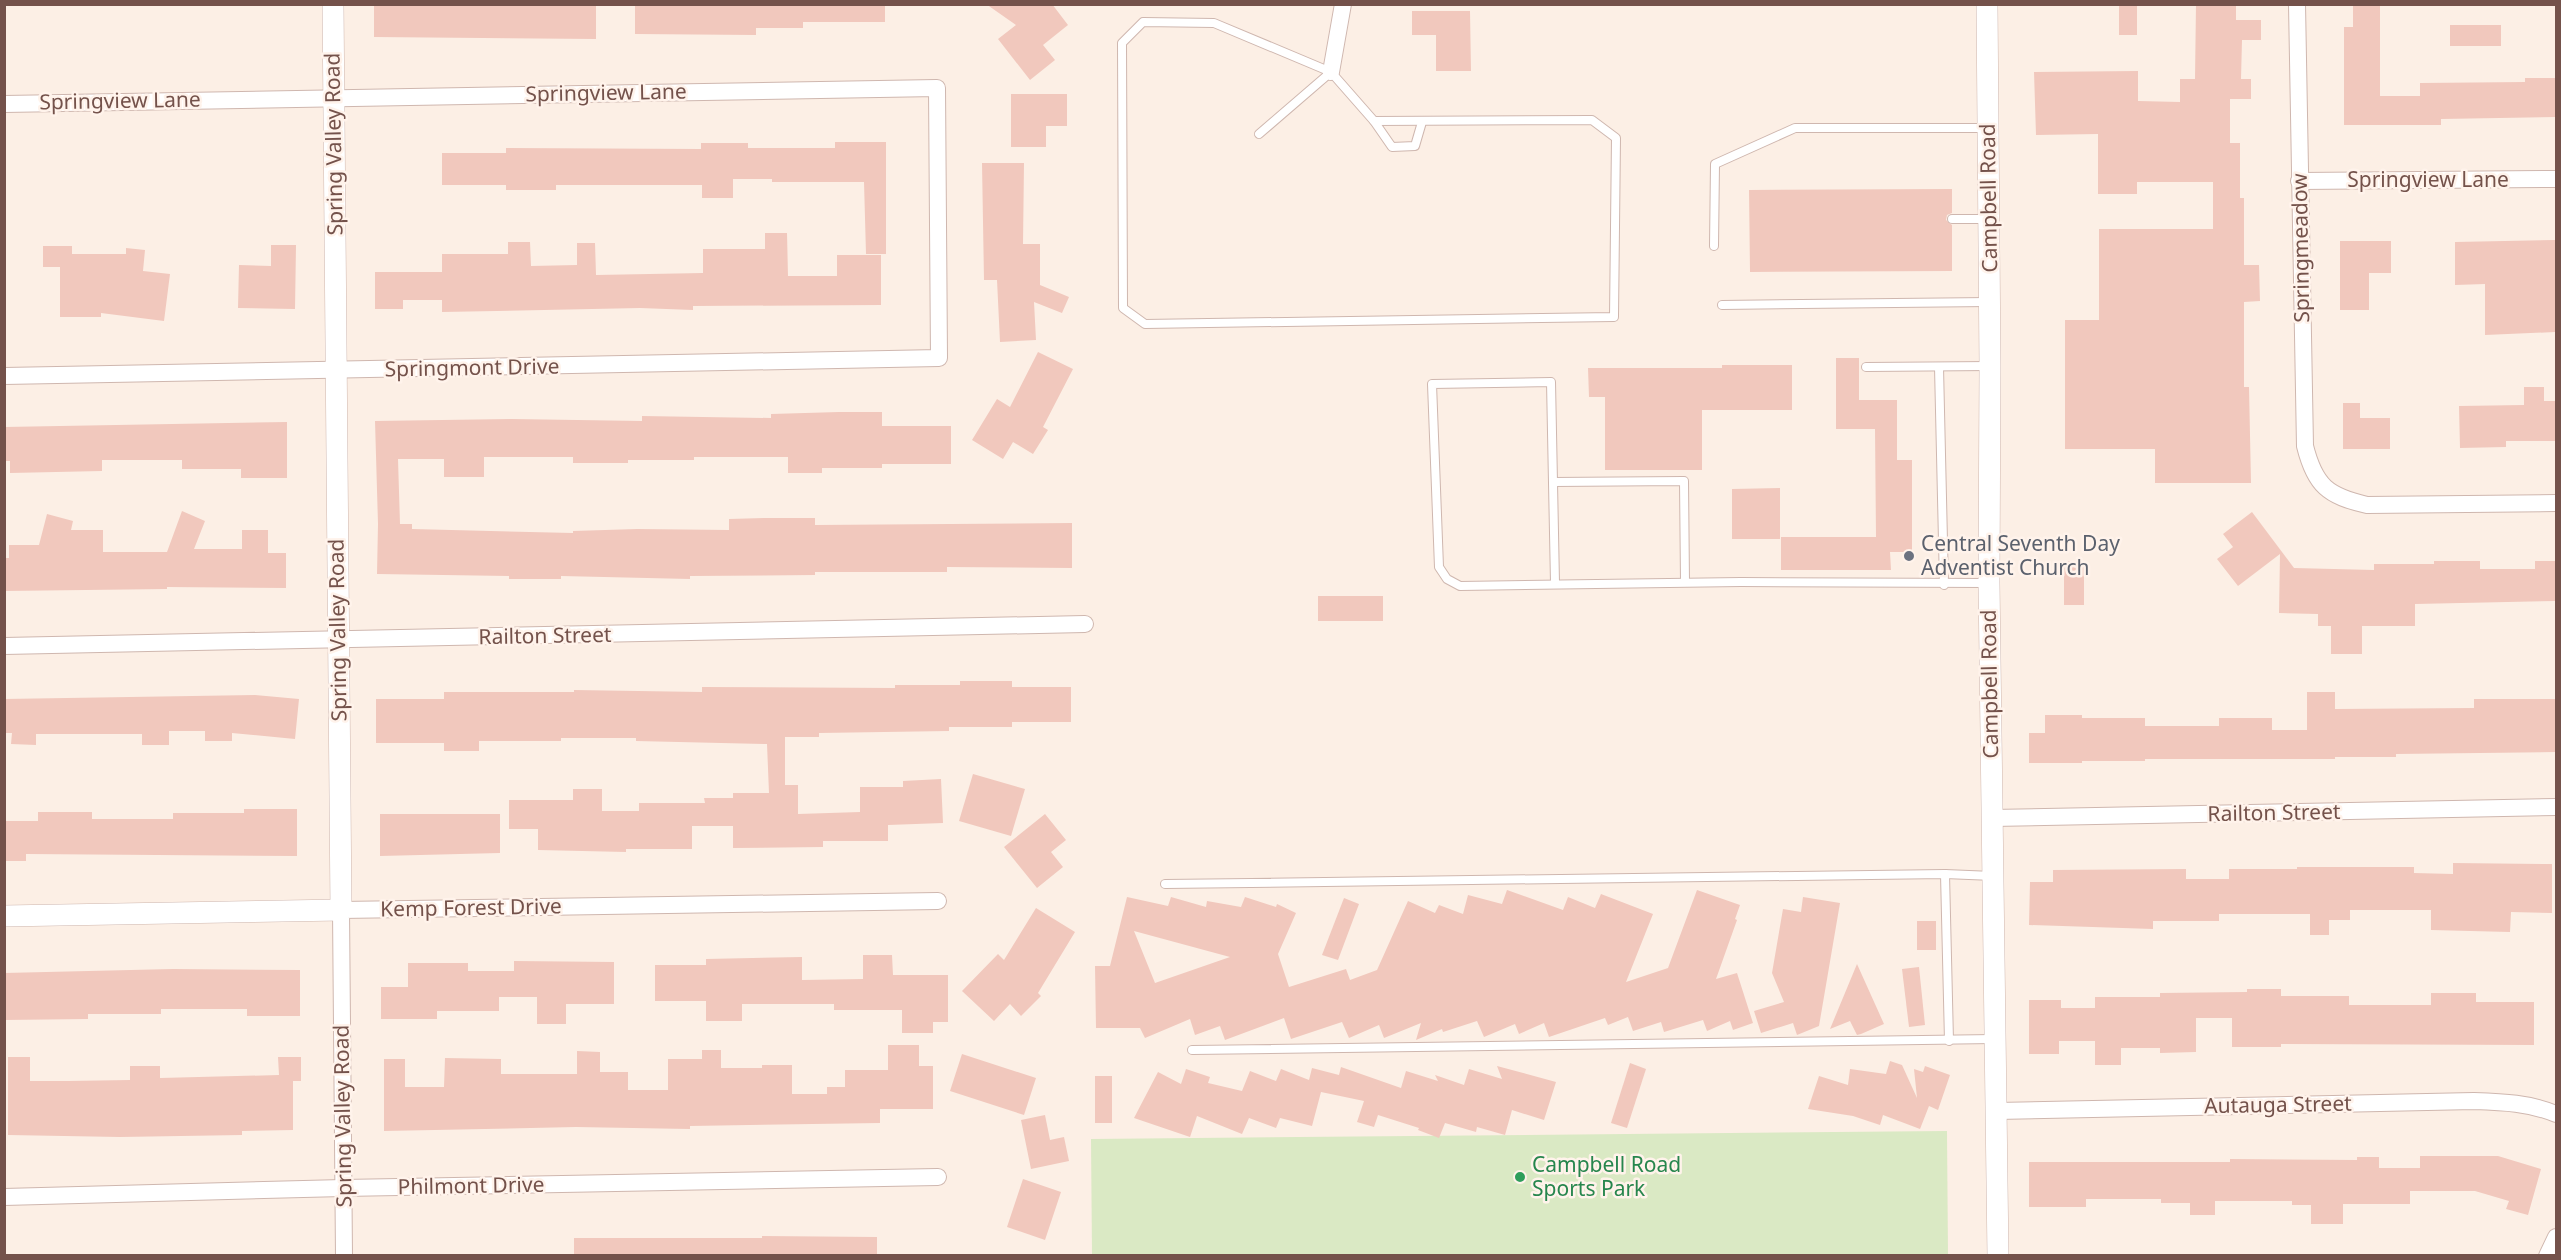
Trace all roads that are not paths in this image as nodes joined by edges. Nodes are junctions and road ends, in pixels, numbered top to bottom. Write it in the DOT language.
graph roads {
  1 [pos="333,4"];
  2 [pos="1343,4"];
  3 [pos="1987,4"];
  4 [pos="2297,4"];
  5 [pos="1331,72"];
  6 [pos="333,97"];
  7 [pos="4,104"];
  8 [pos="1374,121"];
  9 [pos="1422,122"];
  10 [pos="1988,128"];
  11 [pos="1259,134"];
  12 [pos="2556,179"];
  13 [pos="2299,181"];
  14 [pos="1952,219"];
  15 [pos="1989,219"];
  16 [pos="1714,246"];
  17 [pos="1990,302"];
  18 [pos="1722,305"];
  19 [pos="939,358"];
  20 [pos="1990,366"];
  21 [pos="1866,367"];
  22 [pos="1939,367"];
  23 [pos="336,371"];
  24 [pos="4,376"];
  25 [pos="1553,482"];
  26 [pos="2556,503"];
  27 [pos="1685,582"];
  28 [pos="1555,584"];
  29 [pos="1989,584"];
  30 [pos="1944,585"];
  31 [pos="1085,624"];
  32 [pos="338,641"];
  33 [pos="4,646"];
  34 [pos="2556,807"];
  35 [pos="1992,818"];
  36 [pos="1945,874"];
  37 [pos="1993,876"];
  38 [pos="1165,884"];
  39 [pos="938,901"];
  40 [pos="341,910"];
  41 [pos="4,916"];
  42 [pos="1995,1039"];
  43 [pos="1949,1041"];
  44 [pos="1191,1050"];
  45 [pos="1997,1111"];
  46 [pos="2556,1114"];
  47 [pos="938,1178"];
  48 [pos="343,1188"];
  49 [pos="4,1197"];
  50 [pos="2556,1237"];
  51 [pos="344,1256"];
  52 [pos="1998,1256"];
  53 [pos="2547,1256"];
  1 -- 6 [label="street, Spring Valley Road"];
  2 -- 5 [label="street"];
  3 -- 10 [label="street, Campbell Road"];
  4 -- 13 [label="street, Springmeadow"];
  5 -- 8 [label="lane"];
  5 -- 9 [label="lane"];
  5 -- 11 [label="lane"];
  6 -- 7 [label="street, Springview Lane"];
  6 -- 19 [label="street, Springview Lane"];
  6 -- 23 [label="street, Spring Valley Road"];
  8 -- 9 [label="lane"];
  8 -- 9 [label="lane"];
  10 -- 15 [label="street, Campbell Road"];
  10 -- 16 [label="lane"];
  12 -- 13 [label="street, Springview Lane"];
  13 -- 26 [label="street, Springmeadow"];
  14 -- 15 [label="lane"];
  15 -- 17 [label="street, Campbell Road"];
  17 -- 18 [label="lane"];
  17 -- 20 [label="street, Campbell Road"];
  19 -- 23 [label="street, Springmont Drive"];
  20 -- 22 [label="lane"];
  20 -- 29 [label="street, Campbell Road"];
  21 -- 22 [label="lane"];
  22 -- 30 [label="lane"];
  23 -- 24 [label="street, Springmont Drive"];
  23 -- 32 [label="street, Spring Valley Road"];
  25 -- 27 [label="lane"];
  25 -- 28 [label="lane"];
  25 -- 28 [label="lane"];
  27 -- 28 [label="lane"];
  27 -- 30 [label="lane"];
  29 -- 30 [label="lane"];
  29 -- 35 [label="street, Campbell Road"];
  31 -- 32 [label="street, Railton Street"];
  32 -- 33 [label="street, Railton Street"];
  32 -- 40 [label="street, Spring Valley Road"];
  34 -- 35 [label="street, Railton Street"];
  35 -- 37 [label="street, Campbell Road"];
  36 -- 37 [label="lane"];
  36 -- 38 [label="lane"];
  36 -- 43 [label="lane"];
  37 -- 42 [label="street, Campbell Road"];
  39 -- 40 [label="street, Kemp Forest Drive"];
  40 -- 41 [label="street, Kemp Forest Drive"];
  40 -- 48 [label="street, Spring Valley Road"];
  42 -- 43 [label="lane"];
  42 -- 45 [label="street, Campbell Road"];
  43 -- 44 [label="lane"];
  45 -- 46 [label="street, Autauga Street"];
  45 -- 52 [label="street, Campbell Road"];
  47 -- 48 [label="street, Philmont Drive"];
  48 -- 49 [label="street, Philmont Drive"];
  48 -- 51 [label="street, Spring Valley Road"];
  50 -- 53 [label="street"];
}
